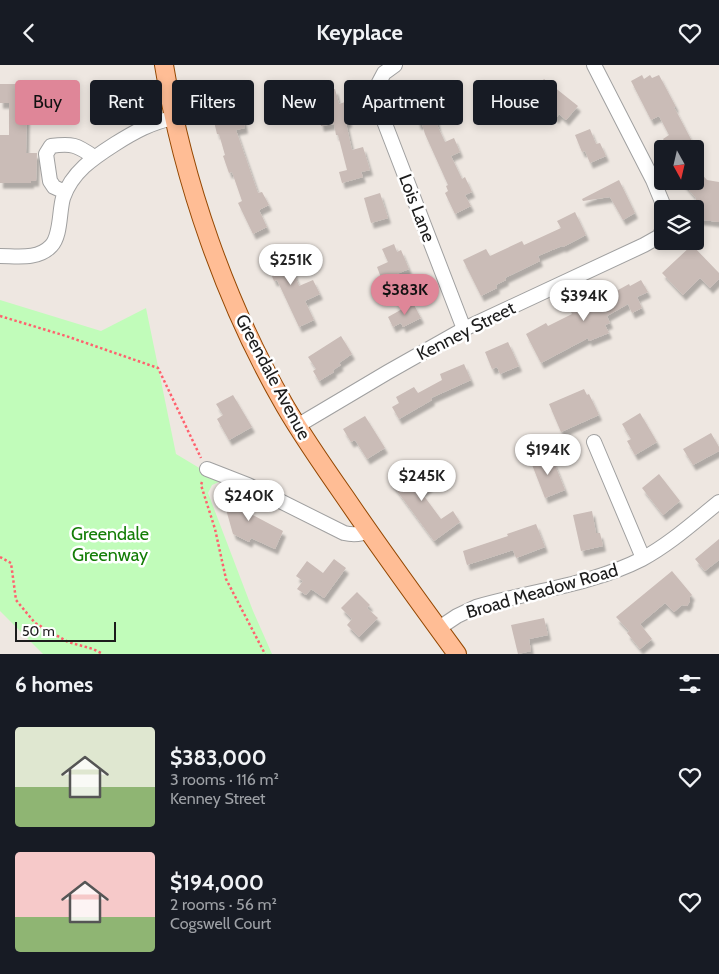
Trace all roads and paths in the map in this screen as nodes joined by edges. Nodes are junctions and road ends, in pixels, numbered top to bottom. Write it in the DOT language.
graph roads {
  1 [pos="164,65"];
  2 [pos="395,65"];
  3 [pos="594,65"];
  4 [pos="172,107"];
  5 [pos="172,119"];
  6 [pos="176,125"];
  7 [pos="94,157"];
  8 [pos="65,192"];
  9 [pos="661,200"];
  10 [pos="654,239"];
  11 [pos="0,256"];
  12 [pos="0,316"];
  13 [pos="464,329"];
  14 [pos="297,425"];
  15 [pos="594,442"];
  16 [pos="207,469"];
  17 [pos="719,502"];
  18 [pos="368,531"];
  19 [pos="0,557"];
  20 [pos="643,558"];
  21 [pos="438,629"];
  22 [pos="103,654"];
  23 [pos="265,654"];
  24 [pos="457,654"];
  1 -- 4 [label="main road, Greendale Avenue"];
  2 -- 13 [label="street, Lois Lane"];
  3 -- 9 [label="street"];
  5 -- 7 [label="street"];
  6 -- 14 [label="main road, Greendale Avenue"];
  7 -- 8 [label="street"];
  7 -- 8 [label="street"];
  8 -- 11 [label="street"];
  10 -- 13 [label="street, Kenney Street"];
  12 -- 16 [label="path"];
  13 -- 14 [label="street, Kenney Street"];
  14 -- 18 [label="main road, Greendale Avenue"];
  15 -- 20 [label="street"];
  16 -- 18 [label="street"];
  16 -- 23 [label="path"];
  17 -- 20 [label="street, Broad Meadow Road"];
  18 -- 21 [label="main road, Greendale Avenue"];
  19 -- 22 [label="path"];
  20 -- 21 [label="street, Broad Meadow Road"];
  21 -- 24 [label="main road, Greendale Avenue"];
}
